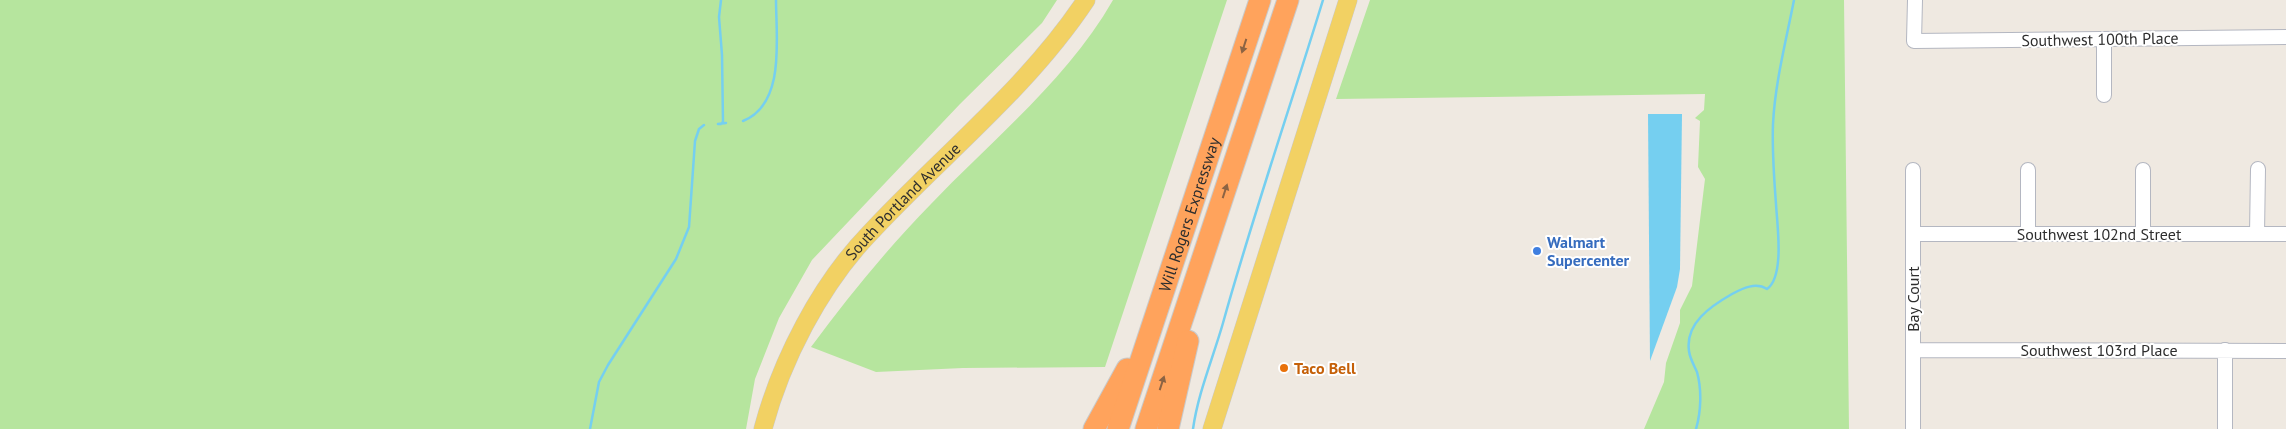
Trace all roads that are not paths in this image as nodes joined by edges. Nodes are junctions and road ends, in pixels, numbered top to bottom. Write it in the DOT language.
graph roads {
  1 [pos="1086,0"];
  2 [pos="1260,0"];
  3 [pos="1288,0"];
  4 [pos="1348,0"];
  5 [pos="1915,0"];
  6 [pos="2286,37"];
  7 [pos="2104,39"];
  8 [pos="2104,95"];
  9 [pos="2258,169"];
  10 [pos="1913,170"];
  11 [pos="2028,170"];
  12 [pos="2143,170"];
  13 [pos="1912,234"];
  14 [pos="2028,234"];
  15 [pos="2143,234"];
  16 [pos="2257,234"];
  17 [pos="2286,234"];
  18 [pos="1210,238"];
  19 [pos="1155,318"];
  20 [pos="1913,350"];
  21 [pos="2225,350"];
  22 [pos="2286,351"];
  23 [pos="762,429"];
  24 [pos="1094,429"];
  25 [pos="1118,429"];
  26 [pos="1146,429"];
  27 [pos="1168,429"];
  28 [pos="1212,429"];
  29 [pos="1913,429"];
  30 [pos="2225,429"];
  1 -- 23 [label="main road, South Portland Avenue"];
  2 -- 19 [label="highway, Will Rogers Expressway, one-way"];
  18 -- 3 [label="highway, Will Rogers Expressway, one-way"];
  4 -- 28 [label="main road"];
  5 -- 7 [label="street, Southwest 100th Place"];
  6 -- 7 [label="street, Southwest 100th Place"];
  7 -- 8 [label="street"];
  9 -- 16 [label="street"];
  10 -- 13 [label="street, Bay Court"];
  11 -- 14 [label="street"];
  12 -- 15 [label="street"];
  13 -- 14 [label="street, Southwest 102nd Street"];
  13 -- 20 [label="street, Bay Court"];
  14 -- 15 [label="street, Southwest 102nd Street"];
  15 -- 16 [label="street, Southwest 102nd Street"];
  16 -- 17 [label="street, Southwest 102nd Street"];
  26 -- 18 [label="highway, Will Rogers Expressway, one-way"];
  18 -- 27 [label="highway"];
  19 -- 24 [label="highway"];
  19 -- 25 [label="highway, Will Rogers Expressway"];
  20 -- 21 [label="street, Southwest 103rd Place"];
  20 -- 29 [label="street, Bay Court"];
  21 -- 22 [label="street, Southwest 103rd Place"];
  21 -- 30 [label="street"];
}
